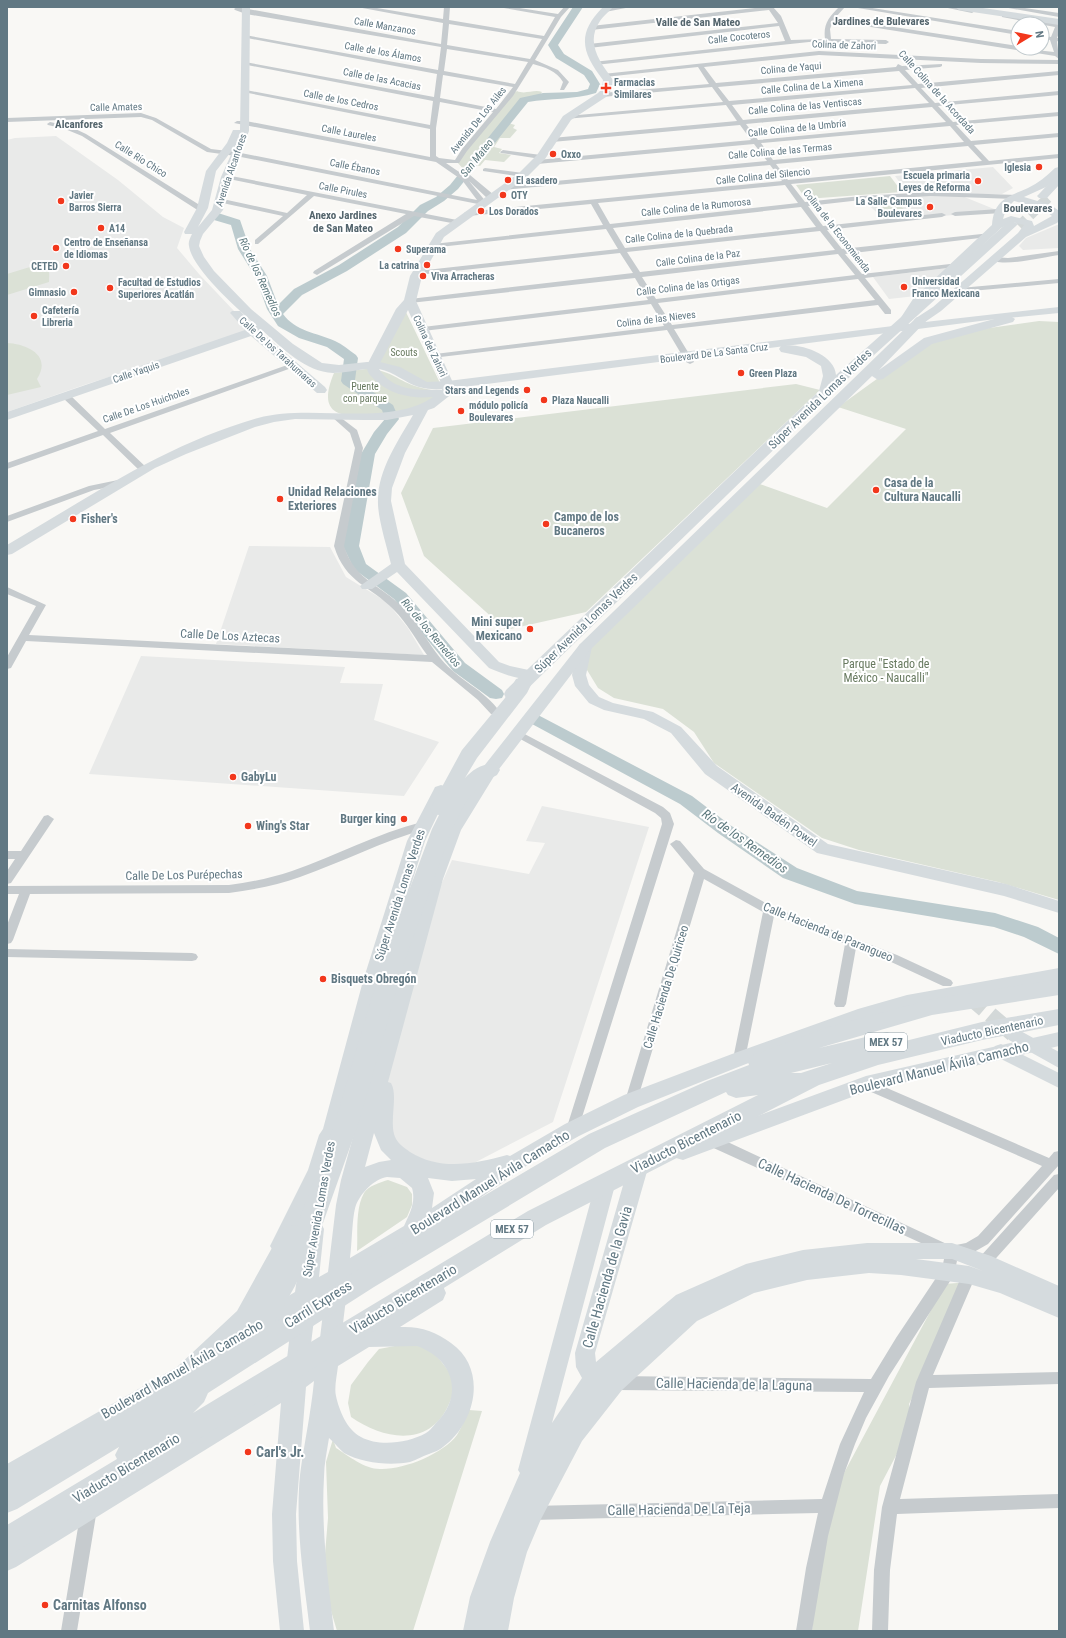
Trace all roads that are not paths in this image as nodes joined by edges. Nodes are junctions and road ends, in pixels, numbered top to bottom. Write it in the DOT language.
graph roads {
  1 [pos="360,7"];
  2 [pos="447,7"];
  3 [pos="502,7"];
  4 [pos="567,7"];
  5 [pos="628,7"];
  6 [pos="842,7"];
  7 [pos="855,7"];
  8 [pos="946,7"];
  9 [pos="959,7"];
  10 [pos="997,7"];
  11 [pos="1006,7"];
  12 [pos="606,8"];
  13 [pos="770,8"];
  14 [pos="242,9"];
  15 [pos="559,16"];
  16 [pos="1059,16"];
  17 [pos="831,19"];
  18 [pos="445,22"];
  19 [pos="1059,22"];
  20 [pos="781,24"];
  21 [pos="1059,26"];
  22 [pos="591,28"];
  23 [pos="892,29"];
  24 [pos="1010,32"];
  25 [pos="245,37"];
  26 [pos="546,38"];
  27 [pos="828,39"];
  28 [pos="1056,39"];
  29 [pos="785,42"];
  30 [pos="886,42"];
  31 [pos="444,46"];
  32 [pos="589,46"];
  33 [pos="744,46"];
  34 [pos="1010,47"];
  35 [pos="791,52"];
  36 [pos="751,55"];
  37 [pos="1058,55"];
  38 [pos="891,57"];
  39 [pos="530,61"];
  40 [pos="981,61"];
  41 [pos="1059,62"];
  42 [pos="595,63"];
  43 [pos="699,65"];
  44 [pos="243,68"];
  45 [pos="901,69"];
  46 [pos="440,72"];
  47 [pos="1059,73"];
  48 [pos="605,75"];
  49 [pos="714,85"];
  50 [pos="517,86"];
  51 [pos="917,86"];
  52 [pos="562,89"];
  53 [pos="246,92"];
  54 [pos="1059,93"];
  55 [pos="602,95"];
  56 [pos="436,99"];
  57 [pos="727,103"];
  58 [pos="933,104"];
  59 [pos="498,112"];
  60 [pos="1059,114"];
  61 [pos="567,118"];
  62 [pos="7,120"];
  63 [pos="48,120"];
  64 [pos="741,122"];
  65 [pos="242,123"];
  66 [pos="951,123"];
  67 [pos="433,128"];
  68 [pos="1059,135"];
  69 [pos="552,140"];
  70 [pos="756,142"];
  71 [pos="970,144"];
  72 [pos="503,152"];
  73 [pos="223,153"];
  74 [pos="236,154"];
  75 [pos="1059,156"];
  76 [pos="435,160"];
  77 [pos="539,160"];
  78 [pos="457,162"];
  79 [pos="771,162"];
  80 [pos="988,164"];
  81 [pos="485,170"];
  82 [pos="1059,170"];
  83 [pos="458,171"];
  84 [pos="523,175"];
  85 [pos="226,177"];
  86 [pos="1059,179"];
  87 [pos="787,184"];
  88 [pos="223,188"];
  89 [pos="503,188"];
  90 [pos="1059,188"];
  91 [pos="206,190"];
  92 [pos="312,194"];
  93 [pos="1047,195"];
  94 [pos="962,196"];
  95 [pos="1014,198"];
  96 [pos="487,200"];
  97 [pos="220,202"];
  98 [pos="594,203"];
  99 [pos="803,205"];
  100 [pos="202,209"];
  101 [pos="999,211"];
  102 [pos="414,214"];
  103 [pos="468,214"];
  104 [pos="955,214"];
  105 [pos="942,215"];
  106 [pos="288,216"];
  107 [pos="1058,218"];
  108 [pos="456,222"];
  109 [pos="608,226"];
  110 [pos="997,226"];
  111 [pos="822,228"];
  112 [pos="1018,229"];
  113 [pos="988,235"];
  114 [pos="258,242"];
  115 [pos="433,246"];
  116 [pos="623,250"];
  117 [pos="190,251"];
  118 [pos="840,252"];
  119 [pos="1059,253"];
  120 [pos="994,259"];
  121 [pos="956,265"];
  122 [pos="317,273"];
  123 [pos="417,273"];
  124 [pos="638,275"];
  125 [pos="860,276"];
  126 [pos="1059,280"];
  127 [pos="960,290"];
  128 [pos="950,298"];
  129 [pos="653,300"];
  130 [pos="410,301"];
  131 [pos="917,301"];
  132 [pos="880,302"];
  133 [pos="1059,310"];
  134 [pos="888,312"];
  135 [pos="1059,316"];
  136 [pos="988,317"];
  137 [pos="1009,319"];
  138 [pos="920,321"];
  139 [pos="903,323"];
  140 [pos="265,327"];
  141 [pos="669,327"];
  142 [pos="423,329"];
  143 [pos="253,331"];
  144 [pos="839,337"];
  145 [pos="785,348"];
  146 [pos="435,356"];
  147 [pos="689,359"];
  148 [pos="368,365"];
  149 [pos="293,366"];
  150 [pos="329,370"];
  151 [pos="448,388"];
  152 [pos="825,392"];
  153 [pos="66,396"];
  154 [pos="323,399"];
  155 [pos="834,405"];
  156 [pos="423,408"];
  157 [pos="7,416"];
  158 [pos="336,417"];
  159 [pos="102,432"];
  160 [pos="7,466"];
  161 [pos="144,470"];
  162 [pos="118,483"];
  163 [pos="56,501"];
  164 [pos="74,510"];
  165 [pos="7,519"];
  166 [pos="7,551"];
  167 [pos="395,571"];
  168 [pos="372,587"];
  169 [pos="7,590"];
  170 [pos="24,638"];
  171 [pos="585,646"];
  172 [pos="554,653"];
  173 [pos="436,659"];
  174 [pos="7,666"];
  175 [pos="528,679"];
  176 [pos="495,712"];
  177 [pos="521,735"];
  178 [pos="490,770"];
  179 [pos="48,819"];
  180 [pos="422,826"];
  181 [pos="676,844"];
  182 [pos="7,855"];
  183 [pos="23,855"];
  184 [pos="700,872"];
  185 [pos="418,879"];
  186 [pos="7,880"];
  187 [pos="7,890"];
  188 [pos="26,890"];
  189 [pos="1059,907"];
  190 [pos="769,910"];
  191 [pos="7,940"];
  192 [pos="851,941"];
  193 [pos="7,953"];
  194 [pos="192,957"];
  195 [pos="1059,974"];
  196 [pos="1059,987"];
  197 [pos="966,992"];
  198 [pos="840,1004"];
  199 [pos="1059,1008"];
  200 [pos="1059,1017"];
  201 [pos="1059,1025"];
  202 [pos="1059,1039"];
  203 [pos="1017,1041"];
  204 [pos="739,1059"];
  205 [pos="384,1062"];
  206 [pos="1059,1062"];
  207 [pos="811,1079"];
  208 [pos="1059,1081"];
  209 [pos="866,1084"];
  210 [pos="337,1110"];
  211 [pos="630,1111"];
  212 [pos="572,1130"];
  213 [pos="712,1141"];
  214 [pos="522,1158"];
  215 [pos="1055,1160"];
  216 [pos="638,1168"];
  217 [pos="1059,1179"];
  218 [pos="605,1185"];
  219 [pos="346,1205"];
  220 [pos="412,1231"];
  221 [pos="952,1251"];
  222 [pos="984,1262"];
  223 [pos="949,1272"];
  224 [pos="969,1275"];
  225 [pos="1007,1279"];
  226 [pos="1059,1294"];
  227 [pos="1059,1309"];
  228 [pos="368,1337"];
  229 [pos="190,1370"];
  230 [pos="594,1377"];
  231 [pos="1059,1378"];
  232 [pos="923,1382"];
  233 [pos="615,1383"];
  234 [pos="875,1386"];
  235 [pos="324,1392"];
  236 [pos="7,1472"];
  237 [pos="7,1479"];
  238 [pos="7,1493"];
  239 [pos="532,1498"];
  240 [pos="90,1499"];
  241 [pos="7,1500"];
  242 [pos="1059,1501"];
  243 [pos="827,1506"];
  244 [pos="890,1507"];
  245 [pos="7,1530"];
  246 [pos="7,1541"];
  247 [pos="7,1558"];
  248 [pos="69,1631"];
  249 [pos="292,1631"];
  250 [pos="322,1631"];
  251 [pos="475,1631"];
  252 [pos="496,1631"];
  253 [pos="804,1631"];
  254 [pos="880,1631"];
  1 -- 18 [label="street"];
  2 -- 18 [label="street"];
  3 -- 15 [label="street"];
  4 -- 15 [label="street, Avenida De Los Ailes"];
  5 -- 12 [label="street"];
  6 -- 17 [label="street"];
  7 -- 24 [label="street"];
  8 -- 21 [label="street"];
  9 -- 19 [label="main road"];
  10 -- 16 [label="main road"];
  11 -- 16 [label="street"];
  12 -- 22 [label="main road"];
  13 -- 20 [label="street"];
  13 -- 22 [label="street"];
  14 -- 25 [label="main road, Avenida Alcanfores"];
  14 -- 31 [label="street, Calle Manzanos"];
  14 -- 44 [label="main road, Avenida Alcanfores"];
  15 -- 26 [label="street, Avenida De Los Ailes"];
  17 -- 23 [label="street"];
  17 -- 27 [label="street"];
  18 -- 26 [label="street"];
  18 -- 31 [label="street"];
  20 -- 29 [label="street"];
  20 -- 32 [label="street"];
  21 -- 28 [label="street"];
  22 -- 32 [label="main road"];
  23 -- 30 [label="street, Calle Colina de la Acordada"];
  23 -- 34 [label="street"];
  25 -- 44 [label="main road, Avenida Alcanfores"];
  25 -- 46 [label="street, Calle de los Álamos"];
  26 -- 39 [label="street, Avenida De Los Ailes"];
  27 -- 29 [label="street, Calle Cocoteros"];
  27 -- 30 [label="street, Calle Cocoteros"];
  28 -- 37 [label="street"];
  29 -- 33 [label="street, Calle Cocoteros"];
  29 -- 35 [label="street"];
  30 -- 38 [label="street, Calle Colina de la Acordada"];
  31 -- 39 [label="street, Calle Manzanos"];
  31 -- 46 [label="street"];
  32 -- 42 [label="main road"];
  33 -- 36 [label="street"];
  33 -- 42 [label="street, Calle Cocoteros"];
  38 -- 40 [label="street, Colina de Zahori"];
  38 -- 43 [label="street, Colina de Zahori"];
  38 -- 45 [label="street, Calle Colina de la Acordada"];
  39 -- 50 [label="street, Avenida De Los Ailes"];
  39 -- 52 [label="street, Calle Manzanos"];
  40 -- 41 [label="street, Colina de Zahori"];
  40 -- 45 [label="street, Colina de Yaqui"];
  42 -- 48 [label="main road"];
  43 -- 48 [label="street, Colina de Zahori"];
  43 -- 49 [label="street, Colina de la Economienda"];
  44 -- 53 [label="main road, Avenida Alcanfores"];
  44 -- 56 [label="street, Calle de las Acacias"];
  44 -- 65 [label="main road, Avenida Alcanfores"];
  45 -- 49 [label="street, Colina de Yaqui"];
  45 -- 51 [label="street, Calle Colina de la Acordada"];
  46 -- 50 [label="street, Calle de los Álamos"];
  46 -- 56 [label="street"];
  47 -- 51 [label="street, Calle Colina de La Ximena"];
  48 -- 55 [label="main road"];
  49 -- 55 [label="street, Colina de Yaqui"];
  49 -- 57 [label="street, Colina de la Economienda"];
  50 -- 59 [label="street, Avenida De Los Ailes"];
  51 -- 57 [label="street, Calle Colina de La Ximena"];
  51 -- 58 [label="street, Calle Colina de la Acordada"];
  53 -- 65 [label="main road, Avenida Alcanfores"];
  53 -- 67 [label="street, Calle de los Cedros"];
  54 -- 58 [label="street, Calle Colina de las Ventiscas"];
  55 -- 61 [label="main road"];
  56 -- 59 [label="street, Calle de las Acacias"];
  56 -- 67 [label="street"];
  57 -- 61 [label="street, Calle Colina de La Ximena"];
  57 -- 64 [label="street, Colina de la Economienda"];
  58 -- 64 [label="street, Calle Colina de las Ventiscas"];
  58 -- 66 [label="street, Calle Colina de la Acordada"];
  59 -- 78 [label="street, Avenida De Los Ailes"];
  60 -- 66 [label="street, Calle Colina de la Umbría"];
  61 -- 69 [label="main road"];
  62 -- 63 [label="street, Calle Amates"];
  63 -- 73 [label="street, Calle Amates"];
  63 -- 100 [label="street, Calle Río Chico"];
  64 -- 69 [label="street, Calle Colina de las Ventiscas"];
  64 -- 70 [label="street, Colina de la Economienda"];
  65 -- 73 [label="main road, Avenida Alcanfores"];
  65 -- 74 [label="main road, Avenida Alcanfores"];
  65 -- 76 [label="street, Calle Laureles"];
  66 -- 70 [label="street, Calle Colina de la Umbría"];
  66 -- 71 [label="street, Calle Colina de la Acordada"];
  67 -- 76 [label="street"];
  68 -- 71 [label="street, Calle Colina de las Termas"];
  69 -- 77 [label="main road"];
  70 -- 77 [label="street, Calle Colina de la Umbría"];
  70 -- 79 [label="street, Colina de la Economienda"];
  71 -- 79 [label="street, Calle Colina de las Termas"];
  71 -- 80 [label="street, Calle Colina de la Acordada"];
  72 -- 77 [label="street, Calle Colina de la Umbría"];
  73 -- 74 [label="street, Calle Ébanos"];
  73 -- 91 [label="main road, Avenida Alcanfores"];
  74 -- 85 [label="main road, Avenida Alcanfores"];
  74 -- 96 [label="street, Calle Ébanos"];
  75 -- 80 [label="street, Calle Colina del Silencio"];
  76 -- 78 [label="street, Calle Laureles"];
  76 -- 83 [label="street"];
  77 -- 84 [label="main road"];
  78 -- 83 [label="street, Avenida De Los Ailes"];
  79 -- 87 [label="street, Colina de la Economienda"];
  79 -- 89 [label="street, Calle Colina de las Termas"];
  80 -- 87 [label="street, Calle Colina del Silencio"];
  81 -- 84 [label="street"];
  82 -- 93 [label="main road"];
  83 -- 96 [label="street"];
  84 -- 89 [label="main road"];
  85 -- 88 [label="main road, Avenida Alcanfores"];
  85 -- 92 [label="street, Calle Pirules"];
  86 -- 93 [label="main road"];
  87 -- 98 [label="street, Calle Colina del Silencio"];
  87 -- 99 [label="street, Colina de la Economienda"];
  88 -- 91 [label="main road"];
  88 -- 97 [label="main road, Avenida Alcanfores"];
  89 -- 96 [label="main road"];
  90 -- 93 [label="main road"];
  91 -- 100 [label="main road, Avenida Alcanfores"];
  92 -- 102 [label="street, Calle Pirules"];
  92 -- 106 [label="street"];
  93 -- 95 [label="main road"];
  94 -- 95 [label="street, Calle Colina de la Rumorosa"];
  94 -- 99 [label="street, Calle Colina de la Rumorosa"];
  94 -- 101 [label="street, Calle Colina de la Rumorosa"];
  95 -- 101 [label="main road"];
  95 -- 107 [label="main road"];
  96 -- 103 [label="main road"];
  97 -- 106 [label="street"];
  97 -- 117 [label="main road, Avenida Alcanfores"];
  98 -- 103 [label="street, Calle Colina del Silencio"];
  98 -- 109 [label="street"];
  99 -- 109 [label="street, Calle Colina de la Rumorosa"];
  99 -- 111 [label="street, Colina de la Economienda"];
  100 -- 117 [label="main road, Avenida Alcanfores"];
  101 -- 104 [label="street"];
  101 -- 107 [label="main road"];
  101 -- 110 [label="main road"];
  102 -- 108 [label="street, Calle Pirules"];
  102 -- 122 [label="street"];
  103 -- 108 [label="main road"];
  105 -- 111 [label="street, Calle Colina de la Quebrada"];
  106 -- 114 [label="street"];
  107 -- 112 [label="main road, Súper Avenida Lomas Verdes"];
  108 -- 115 [label="main road"];
  109 -- 115 [label="street, Calle Colina de la Rumorosa"];
  109 -- 116 [label="street"];
  110 -- 112 [label="main road"];
  110 -- 113 [label="main road, Súper Avenida Lomas Verdes"];
  111 -- 116 [label="street, Calle Colina de la Quebrada"];
  111 -- 118 [label="street, Colina de la Economienda"];
  112 -- 120 [label="main road, Súper Avenida Lomas Verdes"];
  112 -- 138 [label="main road, Súper Avenida Lomas Verdes"];
  112 -- 139 [label="main road, Súper Avenida Lomas Verdes"];
  113 -- 118 [label="street, Calle Colina de la Paz"];
  113 -- 121 [label="main road, Súper Avenida Lomas Verdes"];
  115 -- 123 [label="main road"];
  116 -- 123 [label="street, Calle Colina de la Quebrada"];
  116 -- 124 [label="street"];
  117 -- 140 [label="main road, Calle De los Tarahumaras"];
  117 -- 143 [label="main road, Calle De los Tarahumaras"];
  118 -- 124 [label="street, Calle Colina de la Paz"];
  118 -- 125 [label="street, Colina de la Economienda"];
  119 -- 120 [label="street"];
  120 -- 127 [label="main road, Súper Avenida Lomas Verdes"];
  121 -- 125 [label="street, Calle Colina de las Ortigas"];
  121 -- 131 [label="main road, Súper Avenida Lomas Verdes"];
  123 -- 130 [label="main road"];
  124 -- 129 [label="street"];
  124 -- 130 [label="street, Calle Colina de la Paz"];
  125 -- 129 [label="street, Calle Colina de las Ortigas"];
  125 -- 132 [label="street, Colina de la Economienda"];
  126 -- 127 [label="street"];
  127 -- 128 [label="main road, Súper Avenida Lomas Verdes"];
  128 -- 136 [label="main road"];
  128 -- 138 [label="main road, Súper Avenida Lomas Verdes"];
  129 -- 141 [label="street"];
  129 -- 142 [label="street, Calle Colina de las Ortigas"];
  130 -- 142 [label="main road, Colina del Zahori"];
  130 -- 148 [label="main road"];
  131 -- 139 [label="main road, Súper Avenida Lomas Verdes"];
  131 -- 144 [label="main road"];
  132 -- 134 [label="street, Colina de la Economienda"];
  132 -- 141 [label="street, Colina de las Nieves"];
  133 -- 136 [label="main road, Boulevard De La Santa Cruz"];
  135 -- 137 [label="main road, Boulevard De La Santa Cruz"];
  136 -- 144 [label="main road, Boulevard De La Santa Cruz"];
  137 -- 145 [label="main road, Boulevard De La Santa Cruz"];
  137 -- 155 [label="main road"];
  138 -- 155 [label="main road, Súper Avenida Lomas Verdes"];
  139 -- 152 [label="main road, Súper Avenida Lomas Verdes"];
  140 -- 143 [label="main road, Calle Yaquis"];
  140 -- 150 [label="main road, Calle De los Tarahumaras"];
  141 -- 146 [label="street, Colina de las Nieves"];
  141 -- 147 [label="street"];
  142 -- 146 [label="main road, Colina del Zahori"];
  143 -- 149 [label="main road, Calle De los Tarahumaras"];
  143 -- 153 [label="main road, Calle Yaquis"];
  144 -- 147 [label="main road, Boulevard De La Santa Cruz"];
  145 -- 147 [label="main road, Boulevard De La Santa Cruz"];
  145 -- 152 [label="main road"];
  146 -- 151 [label="main road, Colina del Zahori"];
  147 -- 151 [label="main road, Boulevard De La Santa Cruz"];
  148 -- 150 [label="main road, Boulevard De La Santa Cruz"];
  148 -- 151 [label="main road, Boulevard De La Santa Cruz"];
  148 -- 151 [label="main road, Boulevard De La Santa Cruz"];
  149 -- 154 [label="main road, Calle De los Tarahumaras"];
  149 -- 159 [label="street, Calle De Los Huicholes"];
  150 -- 154 [label="main road, Calle De los Tarahumaras"];
  151 -- 156 [label="main road, Boulevard De La Santa Cruz"];
  152 -- 172 [label="main road, Súper Avenida Lomas Verdes"];
  153 -- 157 [label="main road, Calle Yaquis"];
  153 -- 159 [label="street"];
  154 -- 158 [label="main road"];
  155 -- 171 [label="main road, Súper Avenida Lomas Verdes"];
  156 -- 158 [label="main road, Boulevard De La Santa Cruz"];
  156 -- 167 [label="main road"];
  158 -- 161 [label="main road, Boulevard De La Santa Cruz"];
  158 -- 168 [label="street"];
  159 -- 160 [label="street, Calle De Los Huicholes"];
  159 -- 161 [label="street"];
  161 -- 162 [label="main road, Boulevard De La Santa Cruz"];
  162 -- 163 [label="street"];
  162 -- 164 [label="main road, Boulevard De La Santa Cruz"];
  163 -- 164 [label="street"];
  163 -- 165 [label="street"];
  164 -- 166 [label="main road, Boulevard De La Santa Cruz"];
  167 -- 168 [label="main road"];
  167 -- 175 [label="main road"];
  168 -- 173 [label="street"];
  169 -- 170 [label="street"];
  170 -- 173 [label="street, Calle De Los Aztecas"];
  170 -- 174 [label="street"];
  171 -- 172 [label="main road"];
  171 -- 177 [label="main road, Súper Avenida Lomas Verdes"];
  171 -- 189 [label="main road, Avenida Badén Powel"];
  172 -- 175 [label="main road, Súper Avenida Lomas Verdes"];
  173 -- 176 [label="street"];
  175 -- 176 [label="main road, Súper Avenida Lomas Verdes"];
  175 -- 185 [label="highway"];
  176 -- 180 [label="main road, Súper Avenida Lomas Verdes"];
  177 -- 178 [label="main road, Súper Avenida Lomas Verdes"];
  177 -- 212 [label="street"];
  178 -- 185 [label="highway"];
  178 -- 205 [label="main road, Súper Avenida Lomas Verdes"];
  179 -- 183 [label="street"];
  180 -- 188 [label="street, Calle De Los Purépechas"];
  180 -- 210 [label="main road, Súper Avenida Lomas Verdes"];
  181 -- 184 [label="street, Calle Hacienda de Parangueo"];
  182 -- 183 [label="street"];
  183 -- 186 [label="street"];
  184 -- 190 [label="street, Calle Hacienda de Parangueo"];
  184 -- 211 [label="street, Calle Hacienda De Quiriceo"];
  185 -- 229 [label="highway"];
  185 -- 240 [label="highway"];
  187 -- 188 [label="street, Calle De Los Purépechas"];
  188 -- 191 [label="street"];
  190 -- 192 [label="street, Calle Hacienda de Parangueo"];
  190 -- 204 [label="street"];
  192 -- 197 [label="street, Calle Hacienda de Parangueo"];
  192 -- 198 [label="street"];
  193 -- 194 [label="street"];
  195 -- 197 [label="main road, Boulevard Manuel Ávila Camacho"];
  196 -- 211 [label="highway"];
  197 -- 204 [label="main road, Boulevard Manuel Ávila Camacho"];
  199 -- 241 [label="highway, Boulevard Manuel Ávila Camacho / MEX 57"];
  200 -- 207 [label="highway, Viaducto Bicentenario"];
  201 -- 245 [label="highway, Boulevard Manuel Ávila Camacho / MEX 57"];
  202 -- 203 [label="main road, Boulevard Manuel Ávila Camacho"];
  203 -- 206 [label="main road"];
  203 -- 208 [label="main road"];
  203 -- 209 [label="main road, Boulevard Manuel Ávila Camacho"];
  204 -- 211 [label="main road, Boulevard Manuel Ávila Camacho"];
  205 -- 214 [label="main road"];
  205 -- 219 [label="main road, Súper Avenida Lomas Verdes"];
  207 -- 211 [label="highway, Viaducto Bicentenario"];
  207 -- 240 [label="highway, Viaducto Bicentenario"];
  209 -- 213 [label="main road, Boulevard Manuel Ávila Camacho"];
  209 -- 215 [label="street"];
  210 -- 229 [label="main road"];
  210 -- 249 [label="main road, Súper Avenida Lomas Verdes"];
  211 -- 212 [label="main road, Boulevard Manuel Ávila Camacho"];
  211 -- 229 [label="highway"];
  211 -- 238 [label="highway, Carril Express"];
  212 -- 214 [label="main road, Boulevard Manuel Ávila Camacho"];
  213 -- 216 [label="main road, Boulevard Manuel Ávila Camacho"];
  213 -- 221 [label="street, Calle Hacienda De Torrecillas"];
  214 -- 220 [label="main road, Boulevard Manuel Ávila Camacho"];
  215 -- 221 [label="street"];
  216 -- 218 [label="main road, Boulevard Manuel Ávila Camacho"];
  216 -- 230 [label="main road, Calle Hacienda de la Gavia"];
  217 -- 222 [label="street"];
  218 -- 228 [label="main road, Boulevard Manuel Ávila Camacho"];
  218 -- 239 [label="main road, Calle Hacienda de la Gavia"];
  219 -- 220 [label="main road"];
  219 -- 235 [label="main road, Súper Avenida Lomas Verdes"];
  220 -- 229 [label="main road, Boulevard Manuel Ávila Camacho"];
  221 -- 222 [label="main road"];
  221 -- 223 [label="street"];
  221 -- 230 [label="main road"];
  222 -- 225 [label="main road"];
  223 -- 224 [label="main road, Calle Hacienda de la Gavia"];
  223 -- 233 [label="main road, Calle Hacienda de la Gavia"];
  223 -- 234 [label="street"];
  224 -- 225 [label="main road, Calle Hacienda de la Gavia"];
  224 -- 232 [label="street"];
  225 -- 226 [label="main road"];
  225 -- 227 [label="main road"];
  228 -- 235 [label="main road"];
  228 -- 240 [label="main road, Boulevard Manuel Ávila Camacho"];
  229 -- 236 [label="main road, Boulevard Manuel Ávila Camacho"];
  229 -- 237 [label="highway"];
  230 -- 233 [label="street, Calle Hacienda de la Laguna"];
  230 -- 239 [label="main road, Calle Hacienda de la Gavia"];
  231 -- 232 [label="street"];
  232 -- 244 [label="street"];
  233 -- 234 [label="street, Calle Hacienda de la Laguna"];
  233 -- 239 [label="main road, Calle Hacienda de la Gavia"];
  234 -- 243 [label="street"];
  235 -- 250 [label="main road, Súper Avenida Lomas Verdes"];
  239 -- 243 [label="street, Calle Hacienda De La Teja"];
  239 -- 251 [label="main road, Calle Hacienda de la Gavia"];
  239 -- 252 [label="main road, Calle Hacienda de la Gavia"];
  240 -- 246 [label="highway, Viaducto Bicentenario"];
  240 -- 247 [label="main road, Boulevard Manuel Ávila Camacho"];
  240 -- 248 [label="street"];
  242 -- 244 [label="street"];
  243 -- 253 [label="street"];
  244 -- 254 [label="street"];
}
